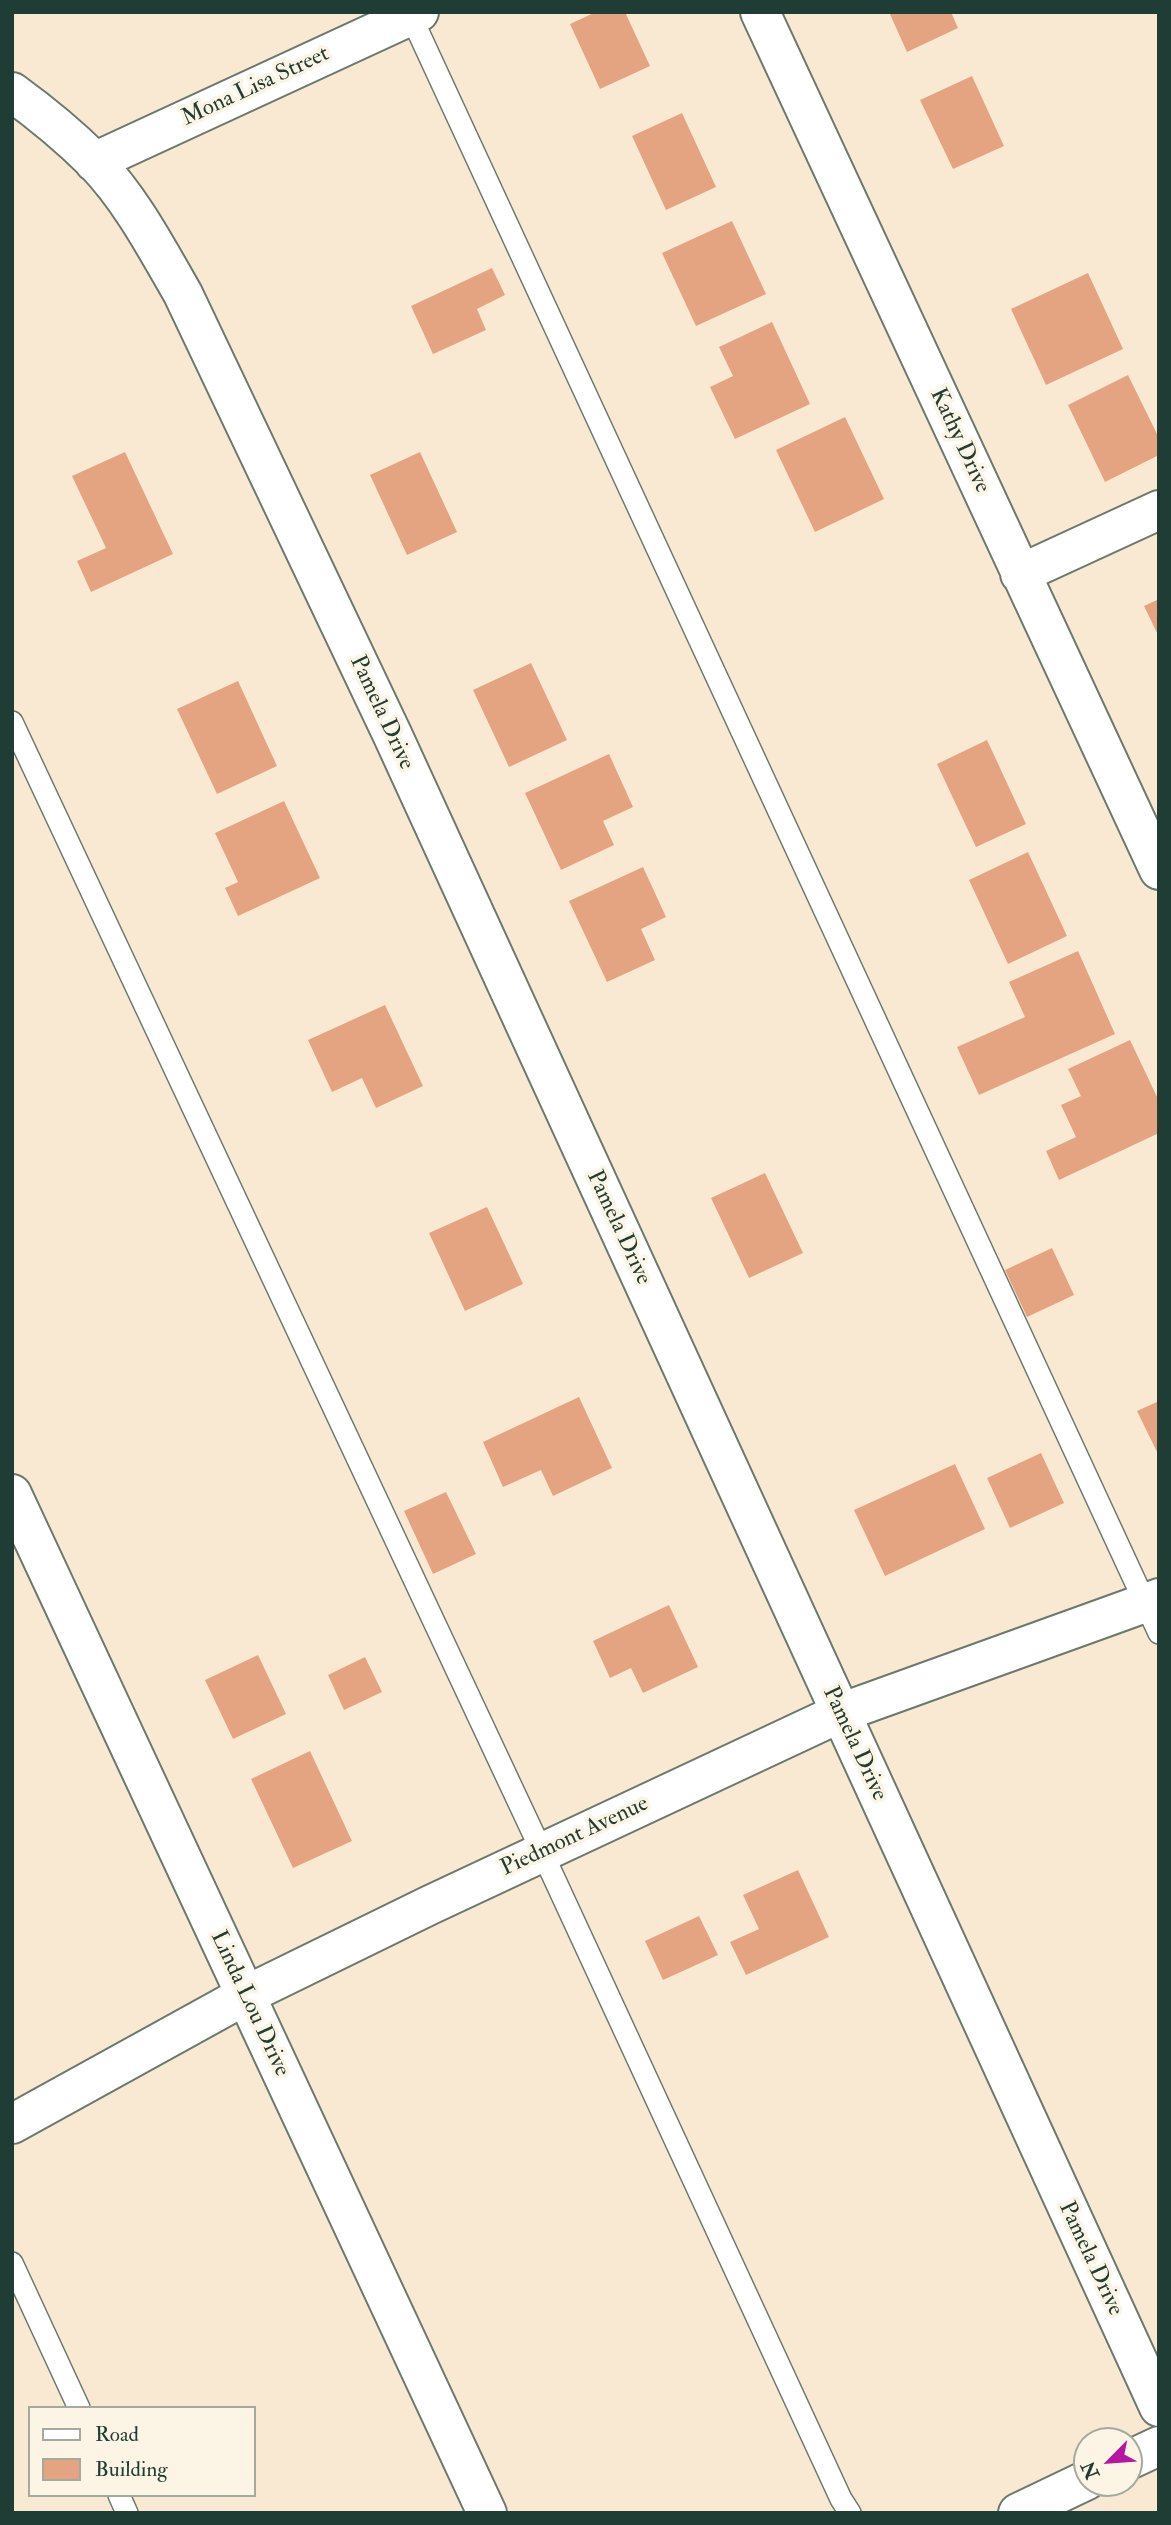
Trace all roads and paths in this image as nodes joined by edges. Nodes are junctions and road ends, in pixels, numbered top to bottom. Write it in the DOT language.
graph roads {
  1 [pos="760,12"];
  2 [pos="413,13"];
  3 [pos="12,92"];
  4 [pos="94,162"];
  5 [pos="1159,510"];
  6 [pos="1020,574"];
  7 [pos="12,722"];
  8 [pos="1159,870"];
  9 [pos="12,1494"];
  10 [pos="1154,1611"];
  11 [pos="839,1713"];
  12 [pos="542,1853"];
  13 [pos="244,1996"];
  14 [pos="12,2124"];
  15 [pos="12,2263"];
  16 [pos="78,2406"];
  17 [pos="1159,2407"];
  18 [pos="1159,2446"];
  19 [pos="1143,2453"];
  20 [pos="1073,2487"];
  21 [pos="120,2497"];
  22 [pos="127,2513"];
  23 [pos="487,2513"];
  24 [pos="850,2513"];
  25 [pos="1018,2513"];
  1 -- 6 [label="street, Kathy Drive"];
  2 -- 4 [label="street, Mona Lisa Street"];
  2 -- 10 [label="lane"];
  3 -- 4 [label="street, Pamela Drive"];
  4 -- 11 [label="street, Pamela Drive"];
  5 -- 6 [label="street"];
  6 -- 8 [label="street, Kathy Drive"];
  7 -- 12 [label="lane"];
  9 -- 13 [label="street, Linda Lou Drive"];
  10 -- 11 [label="street, Piedmont Avenue"];
  11 -- 12 [label="street, Piedmont Avenue"];
  11 -- 17 [label="street, Pamela Drive"];
  12 -- 13 [label="street, Piedmont Avenue"];
  12 -- 24 [label="lane"];
  13 -- 14 [label="street, Piedmont Avenue"];
  13 -- 23 [label="street, Linda Lou Drive"];
  15 -- 16 [label="lane"];
  18 -- 19 [label="street"];
  20 -- 25 [label="street"];
  21 -- 22 [label="lane"];
}
